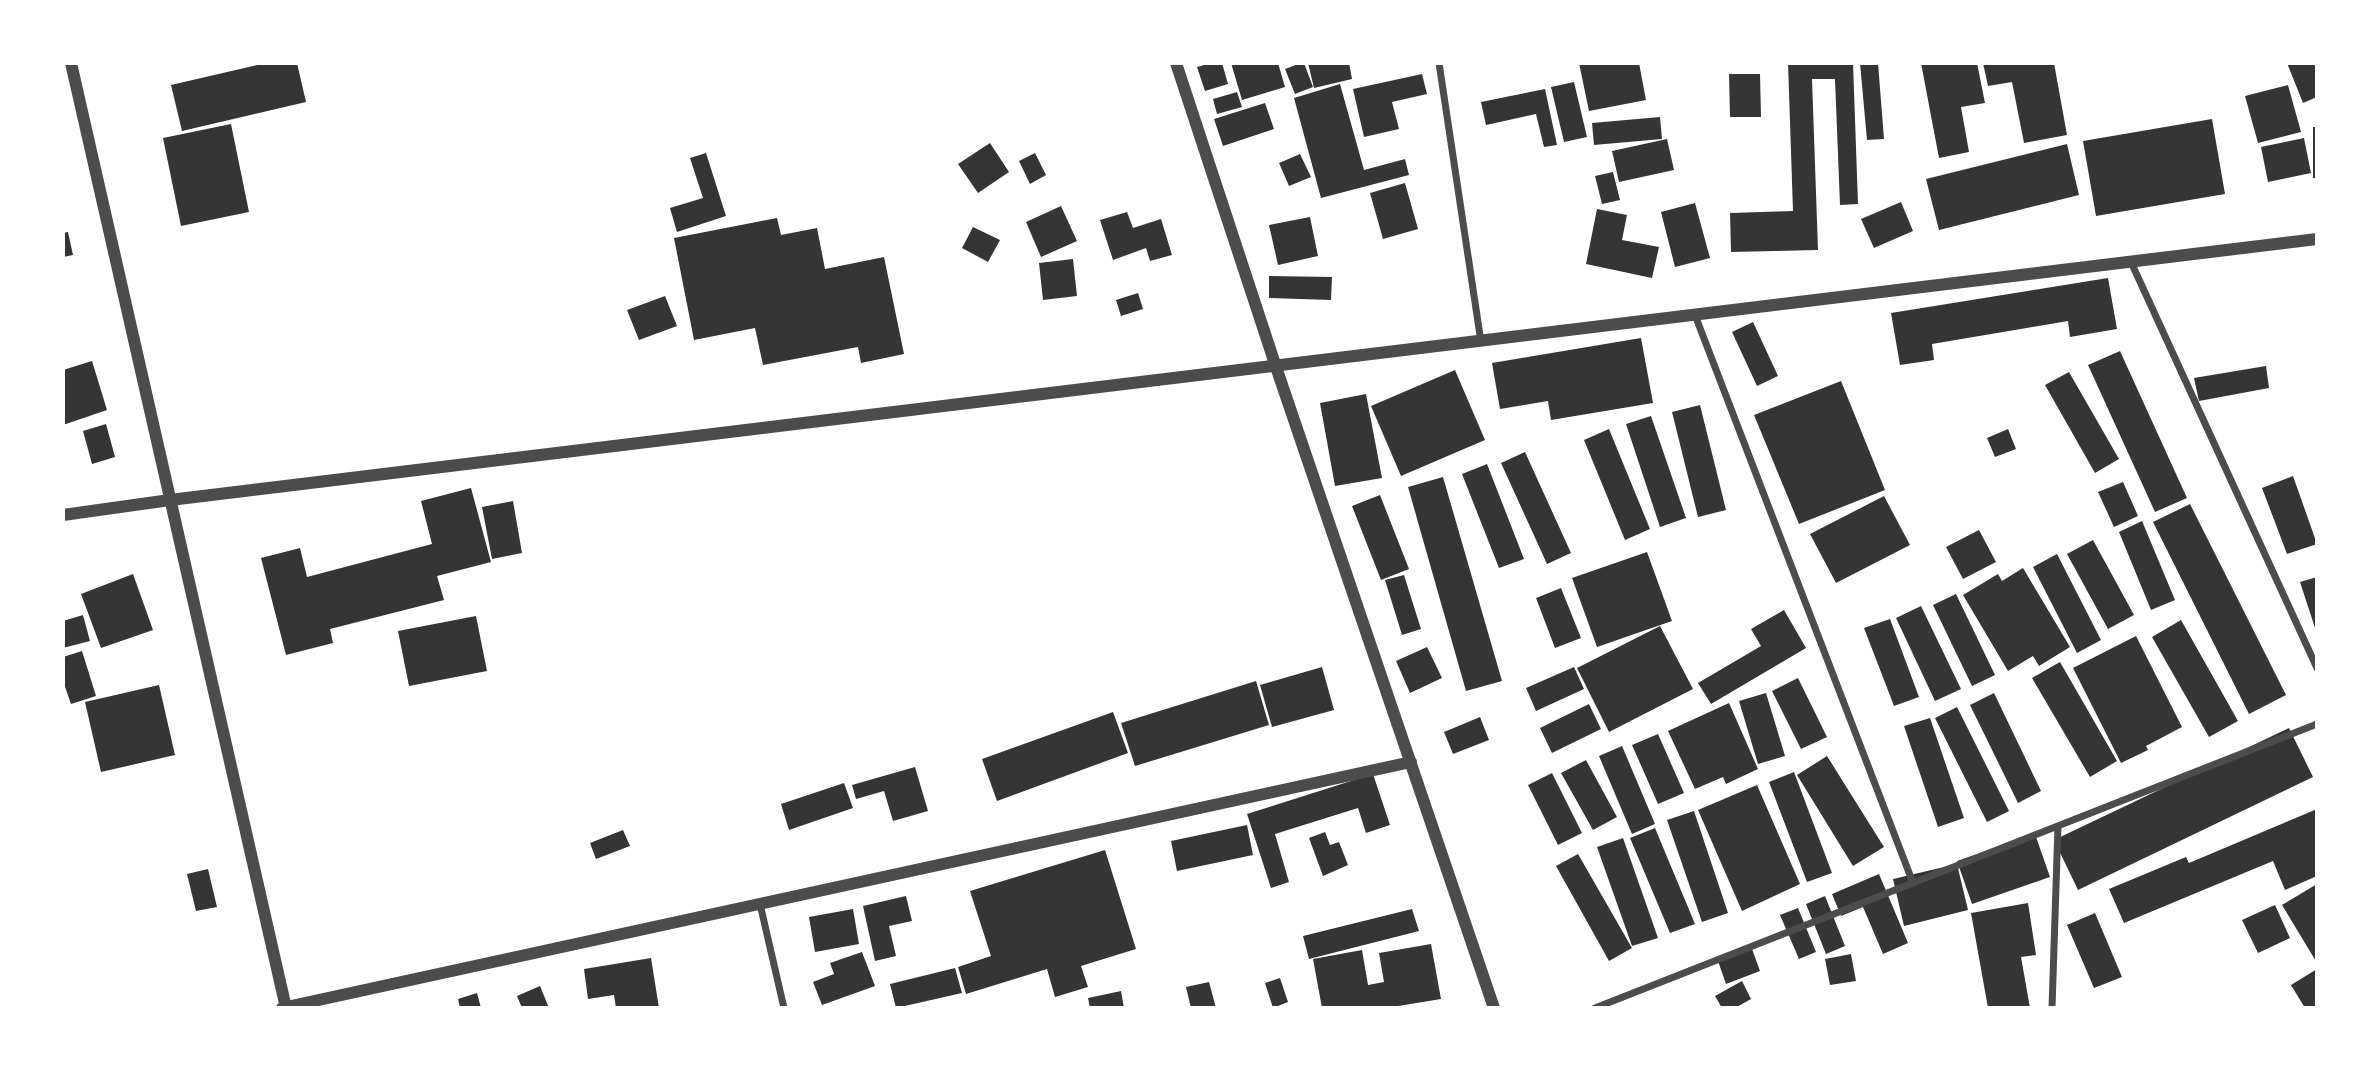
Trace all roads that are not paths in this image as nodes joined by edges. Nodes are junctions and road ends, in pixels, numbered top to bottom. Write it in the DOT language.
graph roads {
  1 [pos="71,63"];
  2 [pos="1175,63"];
  3 [pos="1439,63"];
  4 [pos="2317,239"];
  5 [pos="2132,262"];
  6 [pos="1695,316"];
  7 [pos="1481,342"];
  8 [pos="1276,367"];
  9 [pos="170,500"];
  10 [pos="63,515"];
  11 [pos="2317,667"];
  12 [pos="2317,724"];
  13 [pos="1411,762"];
  14 [pos="2058,826"];
  15 [pos="1913,883"];
  16 [pos="760,904"];
  17 [pos="285,1008"];
  18 [pos="784,1008"];
  19 [pos="1494,1008"];
  20 [pos="1595,1008"];
  21 [pos="2052,1008"];
  1 -- 9 [label="street"];
  2 -- 8 [label="street"];
  3 -- 7 [label="street"];
  4 -- 5 [label="street"];
  5 -- 6 [label="street"];
  5 -- 11 [label="street"];
  6 -- 7 [label="street"];
  6 -- 15 [label="street"];
  7 -- 8 [label="street"];
  8 -- 9 [label="street"];
  8 -- 13 [label="street"];
  9 -- 10 [label="street"];
  9 -- 17 [label="street"];
  12 -- 14 [label="street"];
  13 -- 16 [label="street"];
  13 -- 19 [label="street"];
  14 -- 15 [label="street"];
  14 -- 21 [label="street"];
  15 -- 20 [label="street"];
  16 -- 17 [label="street"];
  16 -- 18 [label="street"];
}
